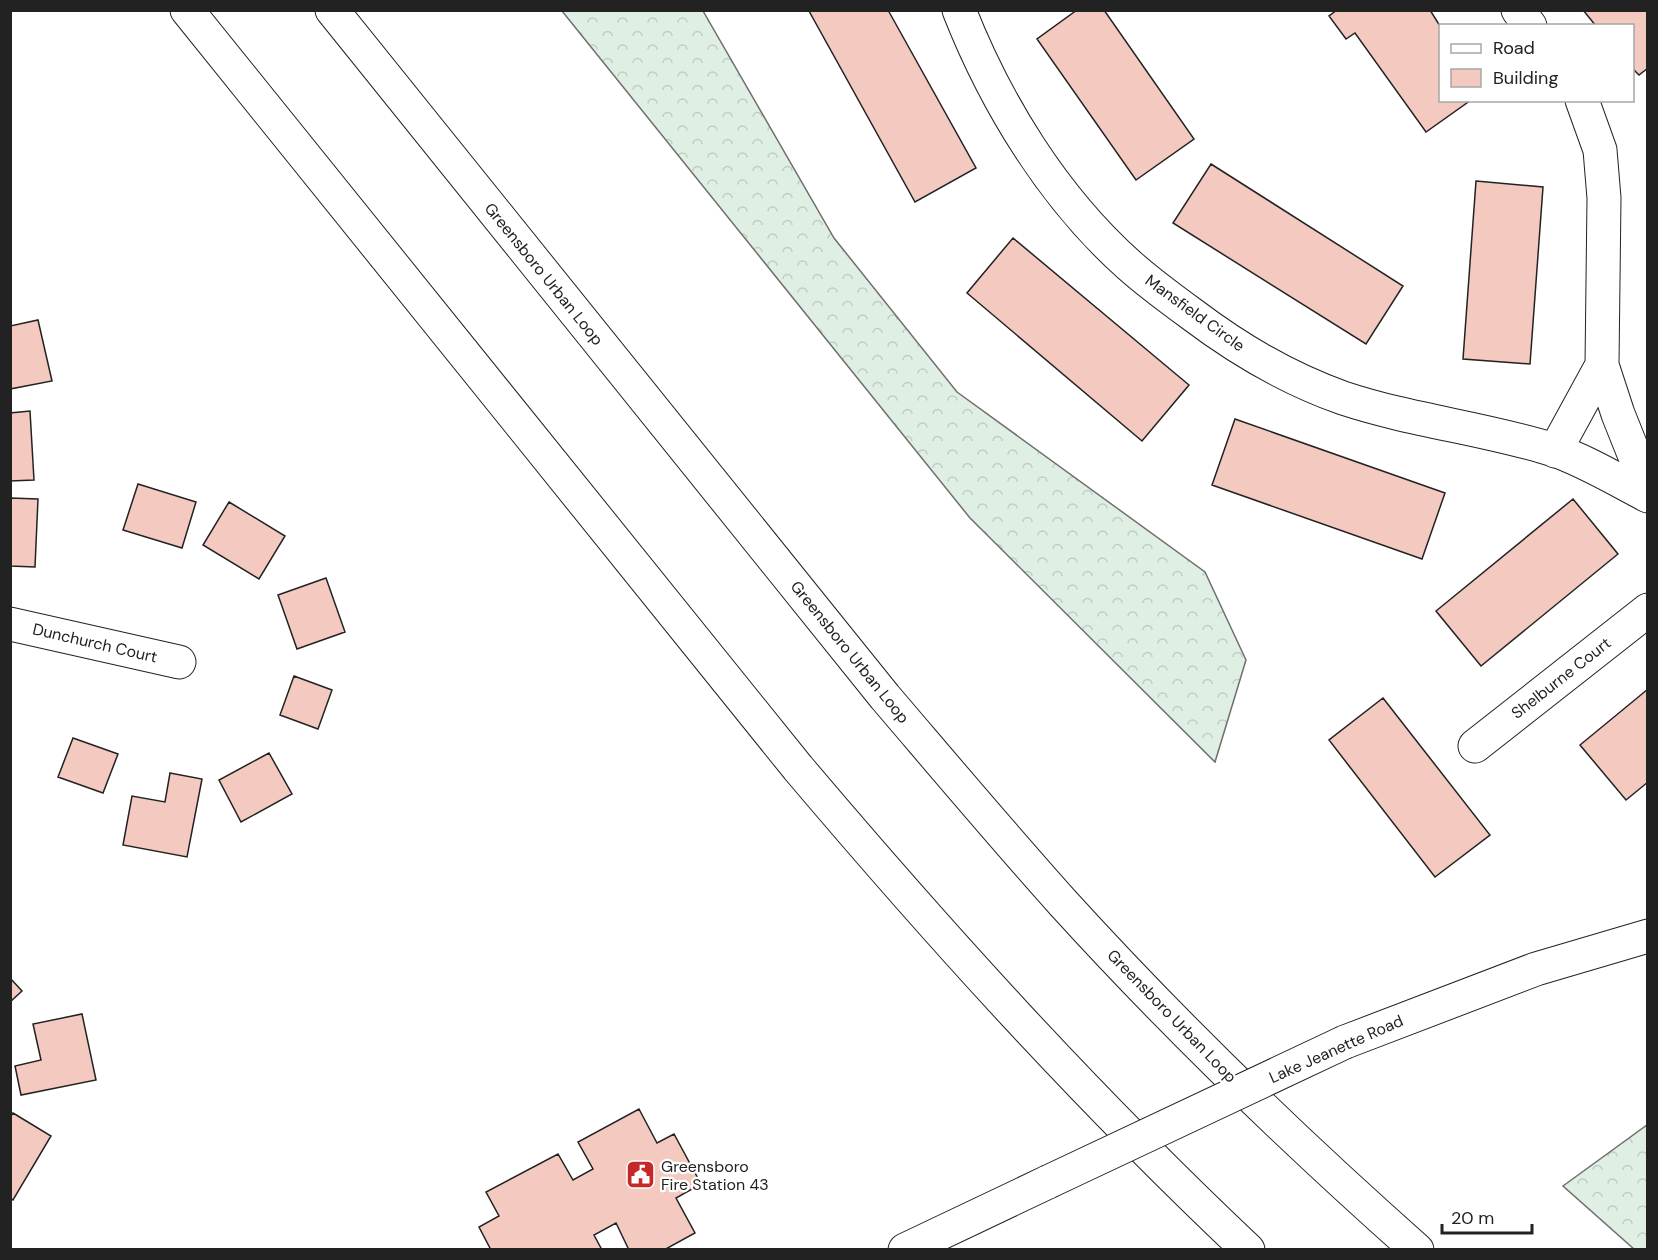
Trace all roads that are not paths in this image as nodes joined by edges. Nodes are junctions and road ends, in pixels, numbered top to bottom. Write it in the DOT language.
graph roads {
  1 [pos="187,10"];
  2 [pos="332,10"];
  3 [pos="959,10"];
  4 [pos="1518,10"];
  5 [pos="1528,24"];
  6 [pos="1583,102"];
  7 [pos="1602,365"];
  8 [pos="1555,451"];
  9 [pos="1647,489"];
  10 [pos="1647,496"];
  11 [pos="1647,610"];
  12 [pos="10,624"];
  13 [pos="179,662"];
  14 [pos="1474,746"];
  15 [pos="1647,936"];
  16 [pos="905,1250"];
  17 [pos="1248,1250"];
  18 [pos="1417,1250"];
  1 -- 17 [label="main road"];
  2 -- 18 [label="main road, Greensboro Urban Loop"];
  3 -- 8 [label="main road, Mansfield Circle"];
  4 -- 5 [label="main road"];
  6 -- 7 [label="main road"];
  7 -- 8 [label="main road"];
  7 -- 9 [label="main road"];
  8 -- 10 [label="main road, Mansfield Circle"];
  11 -- 14 [label="main road, Shelburne Court"];
  12 -- 13 [label="main road, Dunchurch Court"];
  15 -- 16 [label="main road, Lake Jeanette Road, bridge"];
}
